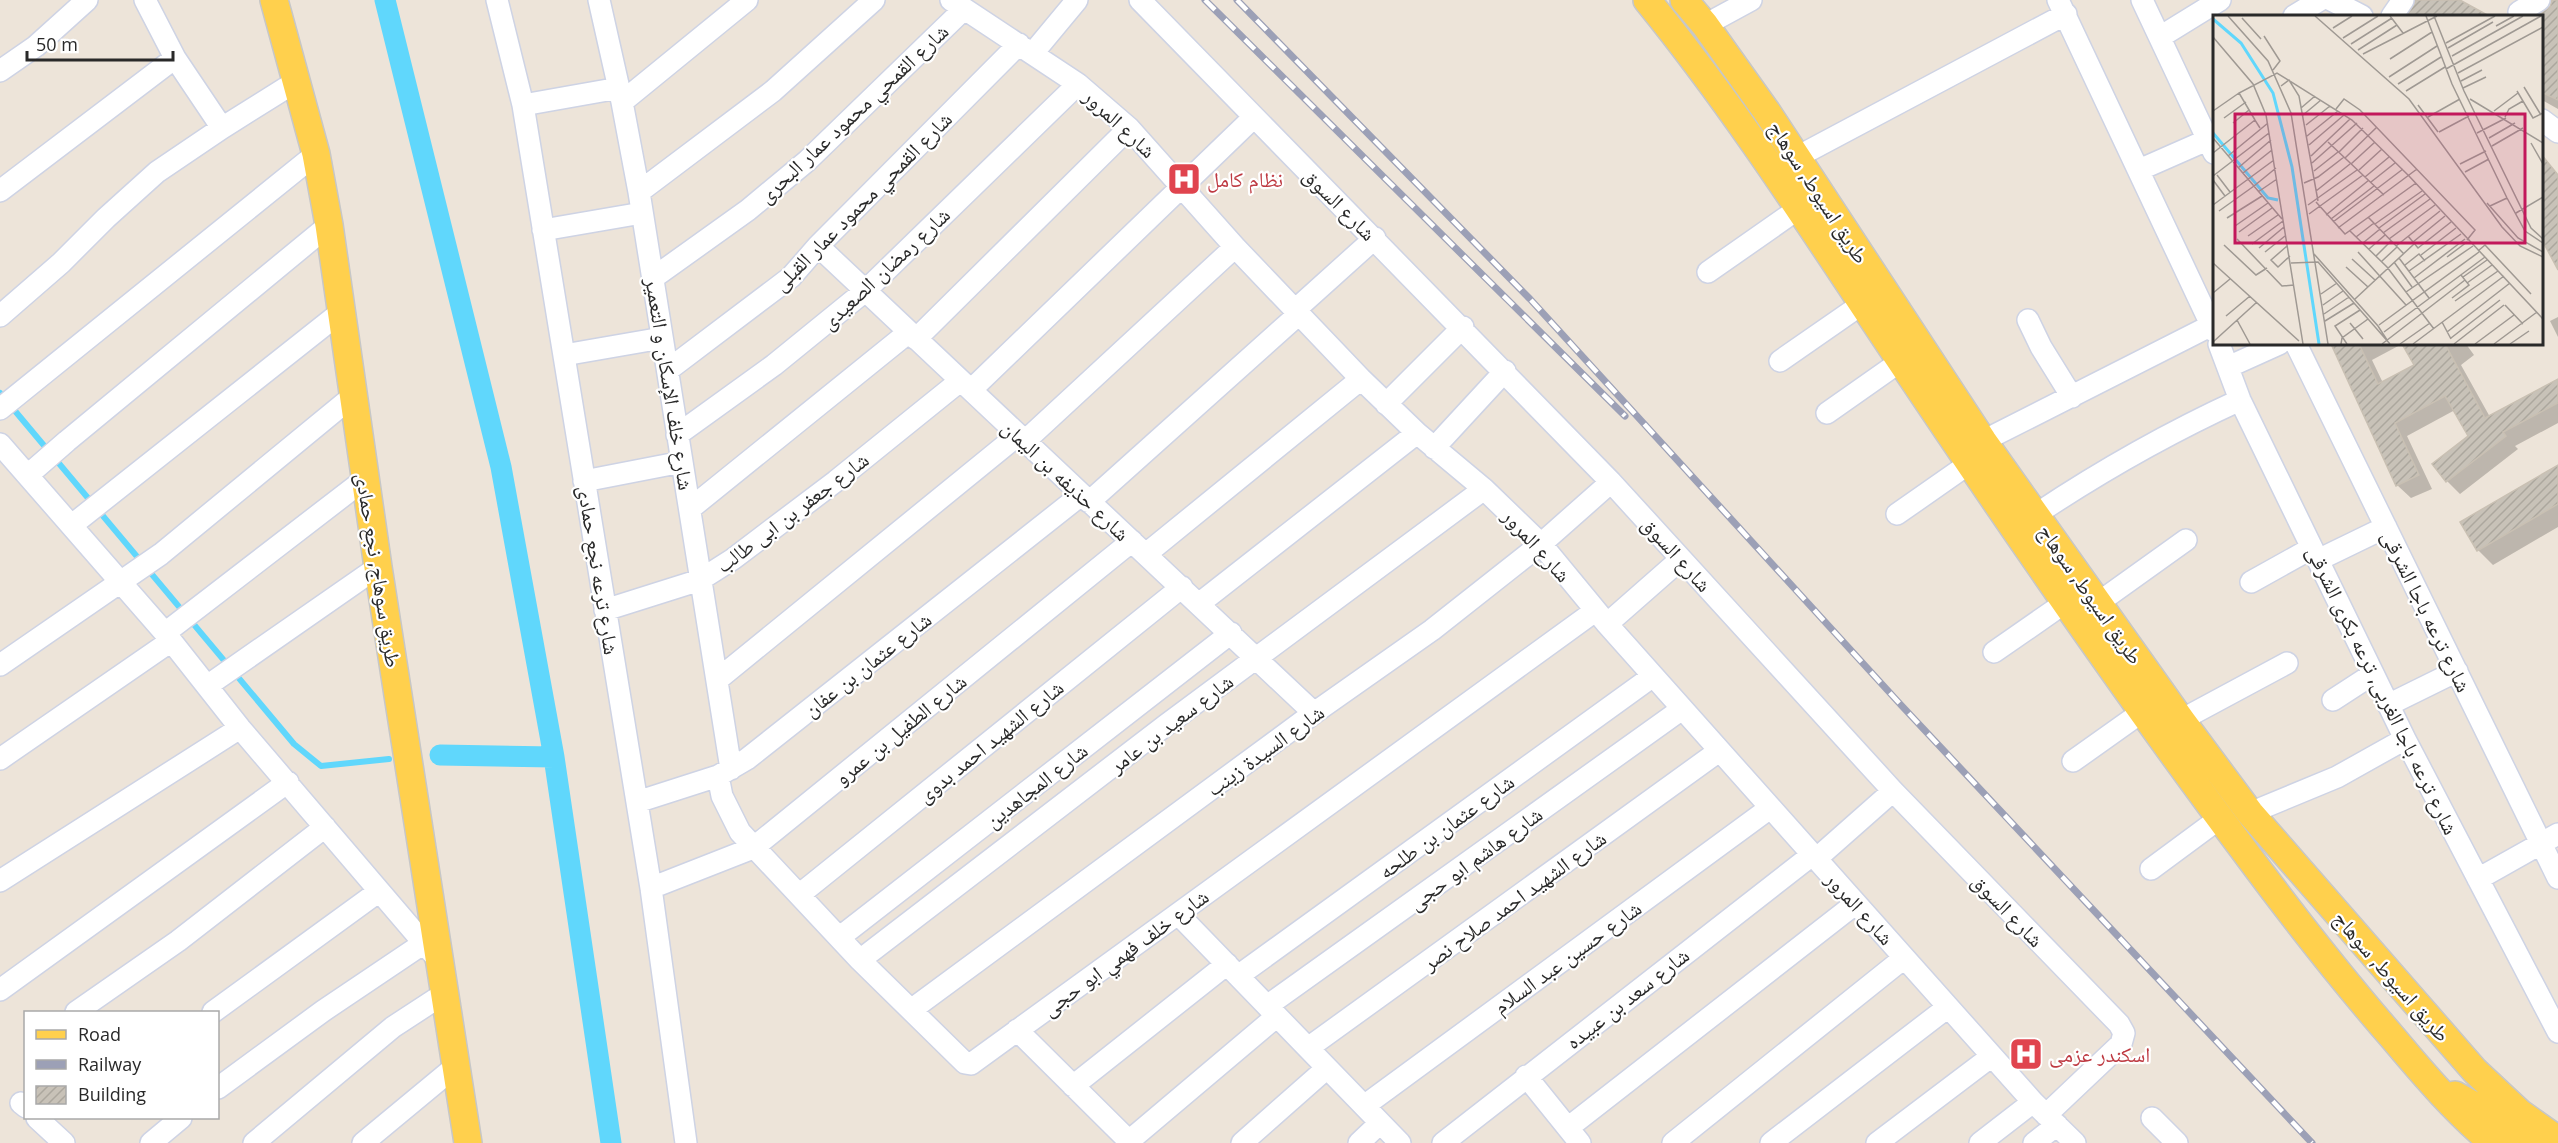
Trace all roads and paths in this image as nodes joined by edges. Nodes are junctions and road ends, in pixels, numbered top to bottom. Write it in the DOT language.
graph roads {
  1 [pos="87,0"];
  2 [pos="145,0"];
  3 [pos="274,0"];
  4 [pos="497,0"];
  5 [pos="747,0"];
  6 [pos="874,0"];
  7 [pos="1077,0"];
  8 [pos="1140,0"];
  9 [pos="1684,0"];
  10 [pos="1751,0"];
  11 [pos="2142,0"];
  12 [pos="2220,0"];
  13 [pos="2320,0"];
  14 [pos="2331,0"];
  15 [pos="2403,0"];
  16 [pos="2539,0"];
  17 [pos="605,4"];
  18 [pos="957,4"];
  19 [pos="1660,6"];
  20 [pos="2062,7"];
  21 [pos="2519,12"];
  22 [pos="2296,15"];
  23 [pos="2360,15"];
  24 [pos="2393,15"];
  25 [pos="1705,25"];
  26 [pos="2160,37"];
  27 [pos="1026,48"];
  28 [pos="175,58"];
  29 [pos="0,71"];
  30 [pos="297,81"];
  31 [pos="1078,84"];
  32 [pos="621,95"];
  33 [pos="523,105"];
  34 [pos="1254,117"];
  35 [pos="222,128"];
  36 [pos="1129,128"];
  37 [pos="2212,144"];
  38 [pos="316,154"];
  39 [pos="1797,157"];
  40 [pos="2139,170"];
  41 [pos="1182,186"];
  42 [pos="0,191"];
  43 [pos="641,202"];
  44 [pos="1798,209"];
  45 [pos="328,225"];
  46 [pos="543,230"];
  47 [pos="1375,238"];
  48 [pos="818,246"];
  49 [pos="1235,247"];
  50 [pos="1708,272"];
  51 [pos="653,278"];
  52 [pos="865,291"];
  53 [pos="1862,304"];
  54 [pos="341,312"];
  55 [pos="1297,312"];
  56 [pos="0,316"];
  57 [pos="2028,320"];
  58 [pos="1462,327"];
  59 [pos="2213,329"];
  60 [pos="2213,334"];
  61 [pos="913,336"];
  62 [pos="662,338"];
  63 [pos="2220,345"];
  64 [pos="2277,345"];
  65 [pos="2296,345"];
  66 [pos="564,355"];
  67 [pos="1780,361"];
  68 [pos="1901,361"];
  69 [pos="2228,367"];
  70 [pos="669,370"];
  71 [pos="1505,371"];
  72 [pos="1361,379"];
  73 [pos="965,386"];
  74 [pos="354,396"];
  75 [pos="2072,396"];
  76 [pos="2240,400"];
  77 [pos="1386,404"];
  78 [pos="0,409"];
  79 [pos="1827,413"];
  80 [pos="1417,433"];
  81 [pos="677,435"];
  82 [pos="1021,438"];
  83 [pos="0,444"];
  84 [pos="1434,448"];
  85 [pos="1976,452"];
  86 [pos="682,462"];
  87 [pos="28,475"];
  88 [pos="365,480"];
  89 [pos="584,481"];
  90 [pos="1611,482"];
  91 [pos="1484,489"];
  92 [pos="1085,499"];
  93 [pos="691,508"];
  94 [pos="1897,514"];
  95 [pos="2035,515"];
  96 [pos="72,525"];
  97 [pos="2386,527"];
  98 [pos="2186,540"];
  99 [pos="1541,544"];
  100 [pos="1139,548"];
  101 [pos="2315,554"];
  102 [pos="1682,559"];
  103 [pos="378,567"];
  104 [pos="700,580"];
  105 [pos="120,582"];
  106 [pos="2251,582"];
  107 [pos="1182,587"];
  108 [pos="2066,602"];
  109 [pos="1200,603"];
  110 [pos="2098,603"];
  111 [pos="606,610"];
  112 [pos="1601,618"];
  113 [pos="1232,633"];
  114 [pos="168,637"];
  115 [pos="1994,652"];
  116 [pos="1257,658"];
  117 [pos="2287,663"];
  118 [pos="0,665"];
  119 [pos="2457,671"];
  120 [pos="2373,674"];
  121 [pos="1653,676"];
  122 [pos="717,680"];
  123 [pos="207,686"];
  124 [pos="2333,700"];
  125 [pos="2388,705"];
  126 [pos="1682,709"];
  127 [pos="2142,712"];
  128 [pos="1314,713"];
  129 [pos="2181,720"];
  130 [pos="240,728"];
  131 [pos="2405,739"];
  132 [pos="1719,751"];
  133 [pos="0,759"];
  134 [pos="2073,761"];
  135 [pos="725,773"];
  136 [pos="288,782"];
  137 [pos="1893,791"];
  138 [pos="637,802"];
  139 [pos="1770,808"];
  140 [pos="2250,813"];
  141 [pos="2220,818"];
  142 [pos="325,826"];
  143 [pos="2550,839"];
  144 [pos="753,848"];
  145 [pos="1814,857"];
  146 [pos="2151,868"];
  147 [pos="2558,878"];
  148 [pos="2478,879"];
  149 [pos="0,881"];
  150 [pos="651,888"];
  151 [pos="378,892"];
  152 [pos="799,895"];
  153 [pos="1855,904"];
  154 [pos="1178,914"];
  155 [pos="840,937"];
  156 [pos="432,953"];
  157 [pos="1904,958"];
  158 [pos="860,960"];
  159 [pos="1233,970"];
  160 [pos="0,990"];
  161 [pos="445,993"];
  162 [pos="1948,1007"];
  163 [pos="912,1010"];
  164 [pos="77,1011"];
  165 [pos="215,1011"];
  166 [pos="1272,1011"];
  167 [pos="1017,1030"];
  168 [pos="2558,1032"];
  169 [pos="1308,1048"];
  170 [pos="1992,1056"];
  171 [pos="456,1066"];
  172 [pos="1327,1068"];
  173 [pos="1526,1076"];
  174 [pos="1073,1086"];
  175 [pos="2435,1086"];
  176 [pos="219,1087"];
  177 [pos="1364,1106"];
  178 [pos="2045,1114"];
  179 [pos="2152,1118"];
  180 [pos="37,1119"];
  181 [pos="180,1119"];
  182 [pos="1380,1123"];
  183 [pos="1574,1135"];
  184 [pos="2558,1140"];
  185 [pos="1130,1142"];
  186 [pos="64,1143"];
  187 [pos="152,1143"];
  188 [pos="254,1143"];
  189 [pos="363,1143"];
  190 [pos="468,1143"];
  191 [pos="686,1143"];
  192 [pos="1242,1143"];
  193 [pos="1359,1143"];
  194 [pos="1400,1143"];
  195 [pos="1443,1143"];
  196 [pos="1673,1143"];
  197 [pos="1771,1143"];
  198 [pos="1877,1143"];
  199 [pos="1980,1143"];
  200 [pos="2034,1143"];
  201 [pos="2075,1143"];
  202 [pos="2177,1143"];
  203 [pos="2493,1143"];
  204 [pos="2529,1143"];
  1 -- 29 [label="street"];
  2 -- 28 [label="street"];
  3 -- 30 [label="main road, طريق سوهاج, نجع حمادى"];
  4 -- 33 [label="street, شارع ترعه نجع حمادى"];
  5 -- 32 [label="street"];
  6 -- 43 [label="street"];
  7 -- 27 [label="street, شارع القمحي محمود عمار القبلى"];
  8 -- 34 [label="street, شارع السوق"];
  9 -- 25 [label="main road, طريق اسيوط, سوهاج"];
  10 -- 25 [label="street"];
  11 -- 26 [label="street"];
  12 -- 26 [label="street"];
  13 -- 22 [label="street"];
  14 -- 23 [label="street"];
  15 -- 24 [label="street"];
  16 -- 21 [label="street"];
  17 -- 32 [label="street, شارع خلف الإسكان و التعمير"];
  18 -- 27 [label="street, شارع المرور"];
  18 -- 51 [label="street, شارع القمحي محمود عمار البحرى"];
  19 -- 44 [label="main road, طريق اسيوط, سوهاج"];
  20 -- 39 [label="street"];
  20 -- 40 [label="street, شارع ترعه باجا الغربى, ترعه بكرى الشرقى"];
  25 -- 39 [label="main road, طريق اسيوط, سوهاج"];
  26 -- 37 [label="street"];
  27 -- 31 [label="street, شارع المرور"];
  27 -- 48 [label="street, شارع القمحي محمود عمار القبلى"];
  28 -- 35 [label="street"];
  28 -- 42 [label="street"];
  30 -- 35 [label="street"];
  30 -- 38 [label="main road, طريق سوهاج, نجع حمادى"];
  31 -- 36 [label="street, شارع المرور"];
  31 -- 52 [label="street, شارع رمضان الصعيدى"];
  32 -- 33 [label="street"];
  32 -- 43 [label="street, شارع خلف الإسكان و التعمير"];
  33 -- 46 [label="street, شارع ترعه نجع حمادى"];
  34 -- 41 [label="street, شارع جعفر بن ابى طالب"];
  34 -- 47 [label="street, شارع السوق"];
  35 -- 56 [label="street"];
  36 -- 41 [label="street, شارع المرور"];
  36 -- 61 [label="street"];
  37 -- 40 [label="street"];
  38 -- 45 [label="main road, طريق سوهاج, نجع حمادى"];
  38 -- 78 [label="street"];
  39 -- 85 [label="main road, طريق اسيوط, سوهاج"];
  40 -- 59 [label="street, شارع ترعه باجا الغربى, ترعه بكرى الشرقى"];
  41 -- 49 [label="street, شارع المرور"];
  41 -- 73 [label="street, شارع جعفر بن ابى طالب"];
  43 -- 46 [label="street"];
  43 -- 51 [label="street, شارع خلف الإسكان و التعمير"];
  44 -- 50 [label="street"];
  44 -- 53 [label="main road, طريق اسيوط, سوهاج"];
  45 -- 54 [label="main road, طريق سوهاج, نجع حمادى"];
  45 -- 87 [label="street"];
  46 -- 66 [label="street, شارع ترعه نجع حمادى"];
  47 -- 55 [label="street, شارع عثمان بن عفان"];
  47 -- 58 [label="street, شارع السوق"];
  48 -- 52 [label="street, شارع حذيفه بن اليمان"];
  48 -- 70 [label="street, شارع القمحي محمود عمار القبلى"];
  49 -- 55 [label="street, شارع المرور"];
  49 -- 82 [label="street"];
  51 -- 62 [label="street, شارع خلف الإسكان و التعمير"];
  52 -- 61 [label="street, شارع حذيفه بن اليمان"];
  52 -- 81 [label="street, شارع رمضان الصعيدى"];
  53 -- 67 [label="street"];
  53 -- 68 [label="main road, طريق اسيوط, سوهاج"];
  54 -- 74 [label="main road, طريق سوهاج, نجع حمادى"];
  54 -- 96 [label="street"];
  55 -- 72 [label="street, شارع المرور"];
  55 -- 92 [label="street, شارع عثمان بن عفان"];
  57 -- 75 [label="street"];
  58 -- 71 [label="street, شارع السوق"];
  58 -- 77 [label="street"];
  60 -- 75 [label="street"];
  61 -- 73 [label="street, شارع حذيفه بن اليمان"];
  61 -- 93 [label="street"];
  62 -- 66 [label="street"];
  62 -- 70 [label="street, شارع خلف الإسكان و التعمير"];
  63 -- 69 [label="street, شارع ترعه باجا الغربى, ترعه بكرى الشرقى"];
  64 -- 69 [label="street"];
  65 -- 97 [label="street, شارع ترعه باجا الشرقى"];
  66 -- 89 [label="street, شارع ترعه نجع حمادى"];
  68 -- 79 [label="street"];
  68 -- 85 [label="main road, طريق اسيوط, سوهاج"];
  69 -- 76 [label="street, شارع ترعه باجا الغربى, ترعه بكرى الشرقى"];
  70 -- 81 [label="street, شارع خلف الإسكان و التعمير"];
  71 -- 84 [label="street"];
  71 -- 90 [label="street, شارع السوق"];
  72 -- 77 [label="street, شارع المرور"];
  72 -- 100 [label="street, شارع الطفيل بن عمرو"];
  73 -- 82 [label="street, شارع حذيفه بن اليمان"];
  73 -- 104 [label="street, شارع جعفر بن ابى طالب"];
  74 -- 88 [label="main road, طريق سوهاج, نجع حمادى"];
  74 -- 105 [label="street"];
  75 -- 85 [label="street"];
  76 -- 95 [label="street"];
  76 -- 101 [label="street, شارع ترعه باجا الغربى, ترعه بكرى الشرقى"];
  77 -- 80 [label="street, شارع المرور"];
  80 -- 84 [label="street, شارع المرور"];
  80 -- 109 [label="street"];
  81 -- 86 [label="street, شارع خلف الإسكان و التعمير"];
  82 -- 92 [label="street, شارع حذيفه بن اليمان"];
  82 -- 122 [label="street"];
  83 -- 87 [label="street"];
  84 -- 91 [label="street, شارع المرور"];
  85 -- 94 [label="street"];
  85 -- 95 [label="main road, طريق اسيوط, سوهاج"];
  85 -- 108 [label="main road, طريق اسيوط, سوهاج"];
  86 -- 89 [label="street"];
  86 -- 93 [label="street, شارع خلف الإسكان و التعمير"];
  87 -- 96 [label="street"];
  88 -- 103 [label="main road, طريق سوهاج, نجع حمادى"];
  88 -- 114 [label="street"];
  89 -- 111 [label="street, شارع ترعه نجع حمادى"];
  90 -- 99 [label="street, شارع السيدة زينب"];
  90 -- 102 [label="street, شارع السوق"];
  91 -- 99 [label="street, شارع المرور"];
  91 -- 116 [label="street, شارع سعيد بن عامر"];
  92 -- 100 [label="street, شارع حذيفه بن اليمان"];
  92 -- 135 [label="street, شارع عثمان بن عفان"];
  93 -- 104 [label="street, شارع خلف الإسكان و التعمير"];
  95 -- 110 [label="main road, طريق اسيوط, سوهاج"];
  96 -- 105 [label="street"];
  97 -- 101 [label="street"];
  97 -- 119 [label="street, شارع ترعه باجا الشرقى"];
  98 -- 110 [label="street"];
  99 -- 112 [label="street, شارع المرور"];
  99 -- 128 [label="street, شارع السيدة زينب"];
  100 -- 107 [label="street, شارع حذيفه بن اليمان"];
  100 -- 144 [label="street, شارع الطفيل بن عمرو"];
  101 -- 106 [label="street"];
  101 -- 120 [label="street, شارع ترعه باجا الغربى, ترعه بكرى الشرقى"];
  102 -- 112 [label="street, شارع خلف فهمي ابو حجى"];
  102 -- 137 [label="street, شارع السوق"];
  103 -- 123 [label="street"];
  103 -- 156 [label="main road, طريق سوهاج, نجع حمادى"];
  104 -- 111 [label="street, شارع جعفر بن ابى طالب"];
  104 -- 122 [label="street, شارع خلف الإسكان و التعمير"];
  105 -- 114 [label="street"];
  105 -- 118 [label="street"];
  107 -- 109 [label="street, شارع حذيفه بن اليمان"];
  107 -- 152 [label="street, شارع الشهيد احمد بدوى"];
  108 -- 115 [label="street"];
  108 -- 127 [label="main road, طريق اسيوط, سوهاج"];
  109 -- 113 [label="street, شارع حذيفه بن اليمان"];
  110 -- 129 [label="main road, طريق اسيوط, سوهاج"];
  111 -- 138 [label="street, شارع ترعه نجع حمادى"];
  112 -- 121 [label="street, شارع المرور"];
  112 -- 154 [label="street, شارع خلف فهمي ابو حجى"];
  113 -- 116 [label="street, شارع حذيفه بن اليمان"];
  113 -- 155 [label="street, شارع المجاهدين"];
  114 -- 123 [label="street"];
  114 -- 133 [label="street"];
  116 -- 128 [label="street, شارع حذيفه بن اليمان"];
  116 -- 158 [label="street, شارع سعيد بن عامر"];
  117 -- 129 [label="street"];
  119 -- 125 [label="street"];
  119 -- 143 [label="street, شارع ترعه باجا الشرقى"];
  120 -- 124 [label="street"];
  120 -- 125 [label="street, شارع ترعه باجا الغربى, ترعه بكرى الشرقى"];
  121 -- 126 [label="street, شارع المرور"];
  121 -- 159 [label="street, شارع عثمان بن طلحه"];
  122 -- 135 [label="street, شارع خلف الإسكان و التعمير"];
  123 -- 130 [label="street"];
  125 -- 131 [label="street, شارع ترعه باجا الغربى, ترعه بكرى الشرقى"];
  126 -- 132 [label="street, شارع المرور"];
  126 -- 166 [label="street, شارع هاشم ابو حجى"];
  127 -- 134 [label="street"];
  127 -- 141 [label="main road, طريق اسيوط, سوهاج"];
  128 -- 163 [label="street, شارع السيدة زينب"];
  129 -- 140 [label="main road, طريق اسيوط, سوهاج"];
  130 -- 136 [label="street"];
  130 -- 149 [label="street"];
  131 -- 140 [label="street"];
  131 -- 148 [label="street, شارع ترعه باجا الغربى, ترعه بكرى الشرقى"];
  132 -- 139 [label="street, شارع المرور"];
  132 -- 169 [label="street, شارع الشهيد احمد صلاح نصر"];
  135 -- 138 [label="street, شارع عثمان بن عفان"];
  135 -- 144 [label="street, شارع خلف فهمي ابو حجى"];
  136 -- 142 [label="street"];
  136 -- 160 [label="street"];
  137 -- 145 [label="street, شارع سعد بن عبيده"];
  137 -- 178 [label="street, شارع السوق"];
  138 -- 150 [label="street, شارع ترعه نجع حمادى"];
  139 -- 145 [label="street, شارع المرور"];
  139 -- 177 [label="street, شارع حسين عبد السلام"];
  140 -- 184 [label="main road, طريق اسيوط, سوهاج"];
  141 -- 146 [label="street"];
  141 -- 175 [label="main road, طريق اسيوط, سوهاج"];
  142 -- 151 [label="street"];
  142 -- 164 [label="street"];
  143 -- 147 [label="street, شارع ترعه باجا الشرقى"];
  143 -- 148 [label="street"];
  144 -- 150 [label="street, شارع الطفيل بن عمرو"];
  144 -- 152 [label="street, شارع خلف فهمي ابو حجى"];
  145 -- 153 [label="street, شارع المرور"];
  145 -- 173 [label="street, شارع سعد بن عبيده"];
  148 -- 168 [label="street, شارع ترعه باجا الغربى, ترعه بكرى الشرقى"];
  150 -- 191 [label="street, شارع ترعه نجع حمادى"];
  151 -- 156 [label="street"];
  151 -- 165 [label="street"];
  152 -- 155 [label="street, شارع خلف فهمي ابو حجى"];
  153 -- 157 [label="street, شارع المرور"];
  153 -- 183 [label="street"];
  154 -- 159 [label="street"];
  154 -- 167 [label="street, شارع خلف فهمي ابو حجى"];
  155 -- 158 [label="street, شارع خلف فهمي ابو حجى"];
  156 -- 161 [label="main road, طريق سوهاج, نجع حمادى"];
  156 -- 176 [label="street"];
  157 -- 162 [label="street, شارع المرور"];
  157 -- 196 [label="street"];
  158 -- 163 [label="street, شارع خلف فهمي ابو حجى"];
  159 -- 166 [label="street"];
  159 -- 174 [label="street, شارع عثمان بن طلحه"];
  161 -- 171 [label="main road, طريق سوهاج, نجع حمادى"];
  161 -- 188 [label="street"];
  162 -- 170 [label="street, شارع المرور"];
  162 -- 197 [label="street"];
  163 -- 167 [label="street, شارع خلف فهمي ابو حجى"];
  166 -- 169 [label="street"];
  166 -- 185 [label="street, شارع هاشم ابو حجى"];
  167 -- 174 [label="street"];
  169 -- 172 [label="street"];
  170 -- 178 [label="street, شارع المرور"];
  170 -- 198 [label="street"];
  171 -- 189 [label="street"];
  171 -- 190 [label="main road, طريق سوهاج, نجع حمادى"];
  172 -- 177 [label="street"];
  172 -- 192 [label="street"];
  173 -- 183 [label="street"];
  173 -- 195 [label="street, شارع سعد بن عبيده"];
  174 -- 185 [label="street"];
  175 -- 203 [label="main road, طريق اسيوط, سوهاج"];
  175 -- 204 [label="main road"];
  177 -- 182 [label="street"];
  178 -- 199 [label="street"];
  178 -- 200 [label="street"];
  178 -- 201 [label="street, شارع المرور"];
  179 -- 202 [label="street"];
  180 -- 186 [label="street"];
  181 -- 187 [label="street"];
  182 -- 193 [label="street"];
  182 -- 194 [label="street"];
}
